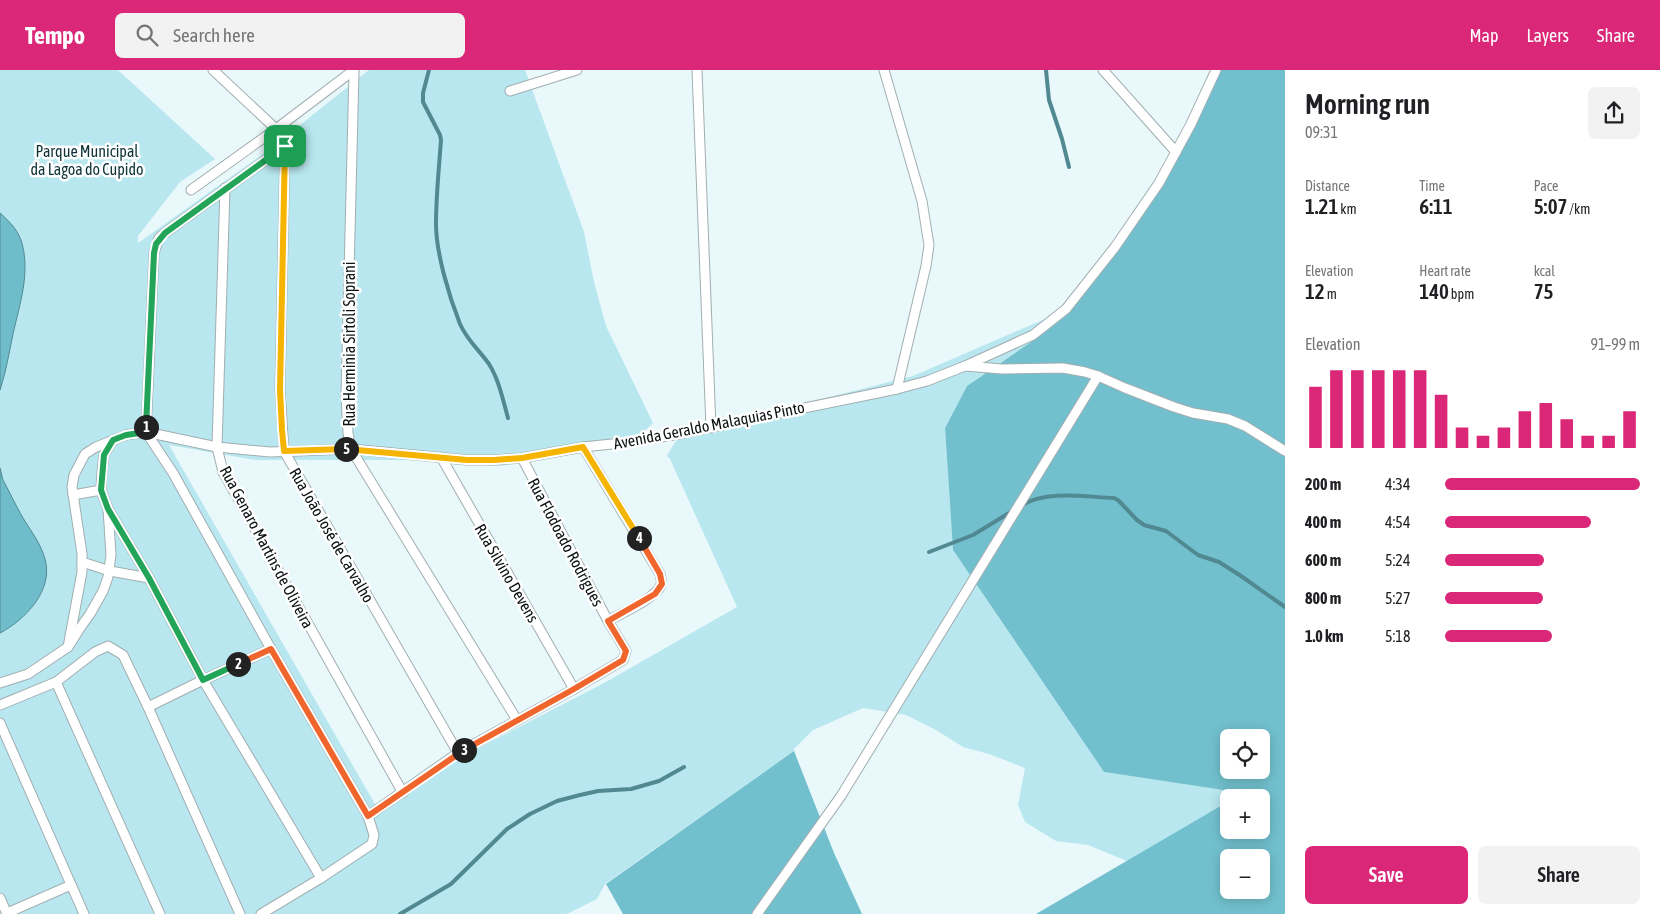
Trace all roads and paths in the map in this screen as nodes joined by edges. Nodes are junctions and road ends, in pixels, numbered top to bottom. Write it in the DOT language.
graph roads {
  1 [pos="213,70"];
  2 [pos="354,70"];
  3 [pos="576,70"];
  4 [pos="697,70"];
  5 [pos="884,70"];
  6 [pos="1103,70"];
  7 [pos="1216,70"];
  8 [pos="510,91"];
  9 [pos="276,129"];
  10 [pos="285,146"];
  11 [pos="1176,152"];
  12 [pos="225,188"];
  13 [pos="191,190"];
  14 [pos="965,366"];
  15 [pos="1098,376"];
  16 [pos="898,389"];
  17 [pos="711,428"];
  18 [pos="146,432"];
  19 [pos="113,440"];
  20 [pos="217,447"];
  21 [pos="583,447"];
  22 [pos="351,449"];
  23 [pos="284,451"];
  24 [pos="1285,451"];
  25 [pos="440,458"];
  26 [pos="522,458"];
  27 [pos="101,490"];
  28 [pos="73,495"];
  29 [pos="108,509"];
  30 [pos="82,562"];
  31 [pos="110,571"];
  32 [pos="149,578"];
  33 [pos="608,621"];
  34 [pos="68,647"];
  35 [pos="271,649"];
  36 [pos="203,680"];
  37 [pos="56,682"];
  38 [pos="0,684"];
  39 [pos="574,689"];
  40 [pos="0,705"];
  41 [pos="148,707"];
  42 [pos="517,720"];
  43 [pos="0,723"];
  44 [pos="458,753"];
  45 [pos="403,793"];
  46 [pos="368,816"];
  47 [pos="321,878"];
  48 [pos="71,885"];
  49 [pos="0,898"];
  50 [pos="7,914"];
  51 [pos="84,914"];
  52 [pos="160,914"];
  53 [pos="240,914"];
  54 [pos="261,914"];
  55 [pos="757,914"];
  1 -- 9 [label="street"];
  2 -- 9 [label="street"];
  2 -- 22 [label="street, Rua Herminia Sirtoli Soprani"];
  3 -- 8 [label="street"];
  4 -- 17 [label="street"];
  5 -- 16 [label="street"];
  6 -- 11 [label="street"];
  7 -- 11 [label="street, Avenida Geraldo Malaquias Pinto"];
  9 -- 10 [label="street"];
  9 -- 13 [label="street"];
  10 -- 12 [label="street"];
  10 -- 23 [label="street, Rua João José de Carvalho"];
  11 -- 14 [label="street, Avenida Geraldo Malaquias Pinto"];
  12 -- 18 [label="street"];
  12 -- 20 [label="street, Rua Genaro Martins de Oliveira"];
  14 -- 15 [label="street"];
  14 -- 16 [label="street, Avenida Geraldo Malaquias Pinto"];
  15 -- 24 [label="street"];
  15 -- 55 [label="street"];
  16 -- 17 [label="street, Avenida Geraldo Malaquias Pinto"];
  17 -- 21 [label="street, Avenida Geraldo Malaquias Pinto"];
  18 -- 19 [label="street, Avenida Geraldo Malaquias Pinto"];
  18 -- 20 [label="street, Avenida Geraldo Malaquias Pinto"];
  18 -- 35 [label="street"];
  19 -- 27 [label="street"];
  19 -- 28 [label="street, Avenida Geraldo Malaquias Pinto"];
  20 -- 23 [label="street, Avenida Geraldo Malaquias Pinto"];
  20 -- 45 [label="street, Rua Genaro Martins de Oliveira"];
  21 -- 26 [label="street, Avenida Geraldo Malaquias Pinto"];
  21 -- 33 [label="street"];
  22 -- 23 [label="street, Avenida Geraldo Malaquias Pinto"];
  22 -- 25 [label="street, Avenida Geraldo Malaquias Pinto"];
  22 -- 42 [label="street, Rua Herminia Sirtoli Soprani"];
  23 -- 44 [label="street, Rua João José de Carvalho"];
  25 -- 26 [label="street, Avenida Geraldo Malaquias Pinto"];
  25 -- 39 [label="street, Rua Silvino Devens"];
  26 -- 33 [label="street, Rua Flodoado Rodrigues"];
  27 -- 28 [label="street"];
  27 -- 29 [label="street"];
  28 -- 30 [label="street, Avenida Geraldo Malaquias Pinto"];
  29 -- 31 [label="street"];
  29 -- 32 [label="street"];
  30 -- 31 [label="street"];
  30 -- 34 [label="street, Avenida Geraldo Malaquias Pinto"];
  31 -- 32 [label="street"];
  31 -- 34 [label="street"];
  32 -- 36 [label="street"];
  33 -- 39 [label="street, Rua Flodoado Rodrigues"];
  34 -- 38 [label="street"];
  35 -- 36 [label="street"];
  35 -- 46 [label="street"];
  36 -- 41 [label="street"];
  36 -- 47 [label="street"];
  37 -- 40 [label="street"];
  37 -- 41 [label="street"];
  37 -- 52 [label="street"];
  39 -- 42 [label="street"];
  41 -- 53 [label="street"];
  42 -- 44 [label="street"];
  43 -- 48 [label="street"];
  44 -- 45 [label="street"];
  45 -- 46 [label="street"];
  46 -- 47 [label="street"];
  47 -- 54 [label="street"];
  48 -- 50 [label="street"];
  48 -- 51 [label="street"];
  49 -- 50 [label="street"];
}
